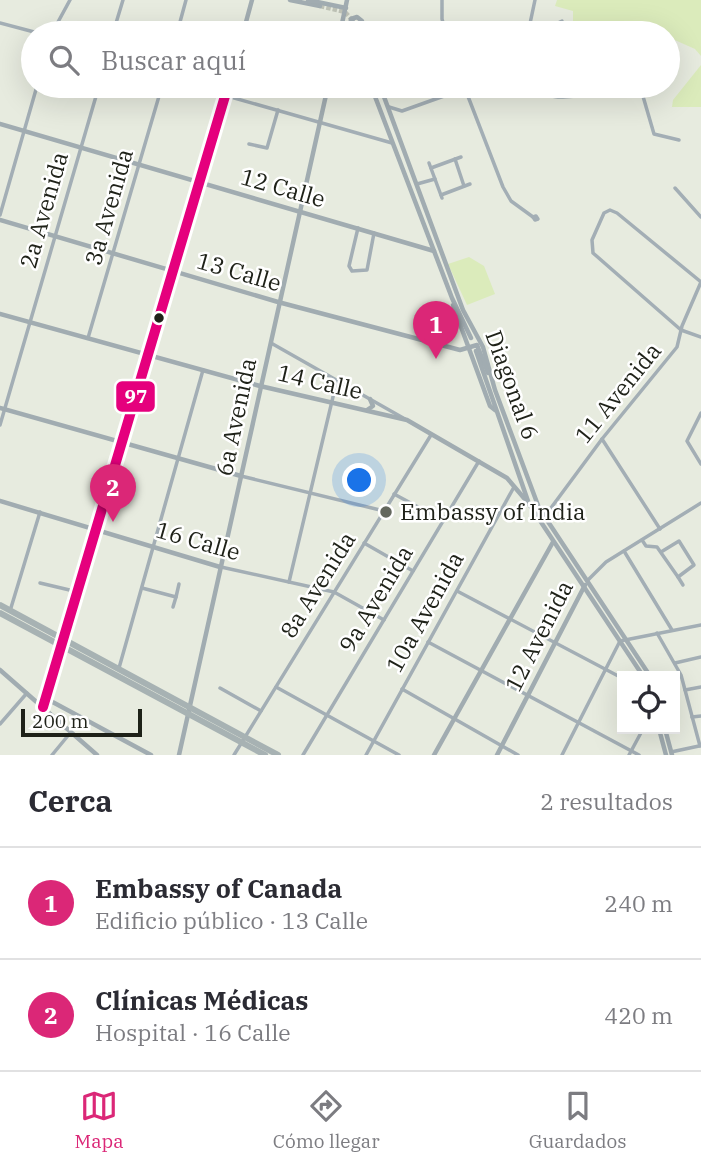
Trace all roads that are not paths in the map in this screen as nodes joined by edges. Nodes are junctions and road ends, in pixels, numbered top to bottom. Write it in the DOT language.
graph roads {
  1 [pos="70,0"];
  2 [pos="123,0"];
  3 [pos="186,0"];
  4 [pos="252,0"];
  5 [pos="290,0"];
  6 [pos="308,0"];
  7 [pos="348,0"];
  8 [pos="442,0"];
  9 [pos="536,0"];
  10 [pos="320,6"];
  11 [pos="346,8"];
  12 [pos="344,18"];
  13 [pos="59,21"];
  14 [pos="117,21"];
  15 [pos="180,21"];
  16 [pos="246,21"];
  17 [pos="343,21"];
  18 [pos="346,21"];
  19 [pos="443,21"];
  20 [pos="531,21"];
  21 [pos="0,23"];
  22 [pos="21,29"];
  23 [pos="34,98"];
  24 [pos="96,98"];
  25 [pos="159,98"];
  26 [pos="224,98"];
  27 [pos="236,98"];
  28 [pos="325,98"];
  29 [pos="376,98"];
  30 [pos="384,98"];
  31 [pos="436,98"];
  32 [pos="468,98"];
  33 [pos="644,98"];
  34 [pos="387,106"];
  35 [pos="278,110"];
  36 [pos="320,122"];
  37 [pos="0,124"];
  38 [pos="24,131"];
  39 [pos="680,140"];
  40 [pos="393,143"];
  41 [pos="249,144"];
  42 [pos="81,148"];
  43 [pos="461,157"];
  44 [pos="454,159"];
  45 [pos="139,165"];
  46 [pos="435,179"];
  47 [pos="198,182"];
  48 [pos="417,184"];
  49 [pos="470,184"];
  50 [pos="464,186"];
  51 [pos="675,188"];
  52 [pos="299,211"];
  53 [pos="0,217"];
  54 [pos="533,217"];
  55 [pos="701,217"];
  56 [pos="431,223"];
  57 [pos="358,228"];
  58 [pos="374,233"];
  59 [pos="428,235"];
  60 [pos="55,236"];
  61 [pos="417,246"];
  62 [pos="434,251"];
  63 [pos="114,253"];
  64 [pos="172,271"];
  65 [pos="701,282"];
  66 [pos="278,302"];
  67 [pos="0,314"];
  68 [pos="30,322"];
  69 [pos="681,330"];
  70 [pos="701,337"];
  71 [pos="88,338"];
  72 [pos="468,340"];
  73 [pos="270,342"];
  74 [pos="469,348"];
  75 [pos="460,351"];
  76 [pos="477,351"];
  77 [pos="147,355"];
  78 [pos="203,370"];
  79 [pos="337,380"];
  80 [pos="493,383"];
  81 [pos="260,386"];
  82 [pos="370,399"];
  83 [pos="332,402"];
  84 [pos="2,408"];
  85 [pos="495,410"];
  86 [pos="366,411"];
  87 [pos="391,413"];
  88 [pos="701,413"];
  89 [pos="0,425"];
  90 [pos="432,434"];
  91 [pos="602,439"];
  92 [pos="122,442"];
  93 [pos="178,459"];
  94 [pos="479,461"];
  95 [pos="701,464"];
  96 [pos="240,476"];
  97 [pos="515,485"];
  98 [pos="309,492"];
  99 [pos="394,494"];
  100 [pos="0,501"];
  101 [pos="701,503"];
  102 [pos="529,504"];
  103 [pos="384,511"];
  104 [pos="40,513"];
  105 [pos="544,517"];
  106 [pos="444,521"];
  107 [pos="96,529"];
  108 [pos="660,529"];
  109 [pos="642,540"];
  110 [pos="553,542"];
  111 [pos="364,543"];
  112 [pos="153,547"];
  113 [pos="624,551"];
  114 [pos="661,552"];
  115 [pos="221,567"];
  116 [pos="413,571"];
  117 [pos="678,577"];
  118 [pos="289,582"];
  119 [pos="40,583"];
  120 [pos="179,584"];
  121 [pos="586,584"];
  122 [pos="683,584"];
  123 [pos="142,587"];
  124 [pos="456,591"];
  125 [pos="78,592"];
  126 [pos="334,592"];
  127 [pos="176,597"];
  128 [pos="0,605"];
  129 [pos="173,607"];
  130 [pos="10,611"];
  131 [pos="0,614"];
  132 [pos="510,619"];
  133 [pos="384,620"];
  134 [pos="701,625"];
  135 [pos="673,630"];
  136 [pos="657,633"];
  137 [pos="623,640"];
  138 [pos="428,642"];
  139 [pos="63,643"];
  140 [pos="555,644"];
  141 [pos="701,657"];
  142 [pos="676,663"];
  143 [pos="119,668"];
  144 [pos="606,669"];
  145 [pos="0,670"];
  146 [pos="481,671"];
  147 [pos="640,671"];
  148 [pos="646,671"];
  149 [pos="617,675"];
  150 [pos="276,687"];
  151 [pos="701,687"];
  152 [pos="220,688"];
  153 [pos="402,689"];
  154 [pos="685,690"];
  155 [pos="27,693"];
  156 [pos="528,696"];
  157 [pos="47,699"];
  158 [pos="43,708"];
  159 [pos="189,709"];
  160 [pos="261,711"];
  161 [pos="327,715"];
  162 [pos="701,716"];
  163 [pos="692,717"];
  164 [pos="454,718"];
  165 [pos="578,723"];
  166 [pos="0,724"];
  167 [pos="69,734"];
  168 [pos="640,734"];
  169 [pos="661,734"];
  170 [pos="666,734"];
  171 [pos="243,739"];
  172 [pos="374,741"];
  173 [pos="700,745"];
  174 [pos="501,746"];
  175 [pos="631,753"];
  176 [pos="669,754"];
  177 [pos="52,755"];
  178 [pos="97,755"];
  179 [pos="151,755"];
  180 [pos="179,755"];
  181 [pos="234,755"];
  182 [pos="265,755"];
  183 [pos="278,755"];
  184 [pos="303,755"];
  185 [pos="366,755"];
  186 [pos="399,755"];
  187 [pos="434,755"];
  188 [pos="497,755"];
  189 [pos="518,755"];
  190 [pos="562,755"];
  191 [pos="639,755"];
  1 -- 13 [label="street"];
  2 -- 14 [label="street"];
  3 -- 15 [label="street"];
  4 -- 16 [label="street"];
  5 -- 10 [label="street"];
  6 -- 11 [label="street"];
  7 -- 11 [label="street"];
  8 -- 19 [label="street"];
  9 -- 20 [label="street"];
  11 -- 12 [label="street"];
  12 -- 17 [label="street"];
  12 -- 18 [label="street"];
  21 -- 22 [label="street"];
  23 -- 38 [label="street"];
  24 -- 42 [label="street, 2a Avenida"];
  25 -- 45 [label="street, 3a Avenida"];
  26 -- 47 [label="street"];
  27 -- 35 [label="street"];
  28 -- 36 [label="street, 6a Avenida"];
  29 -- 40 [label="street"];
  30 -- 34 [label="street, Diagonal 6"];
  31 -- 34 [label="street"];
  32 -- 54 [label="street"];
  33 -- 39 [label="street"];
  34 -- 48 [label="street, Diagonal 6"];
  35 -- 36 [label="street"];
  35 -- 41 [label="street"];
  36 -- 40 [label="street"];
  36 -- 52 [label="street, 6a Avenida"];
  37 -- 38 [label="street, 12 Calle"];
  38 -- 42 [label="street, 12 Calle"];
  38 -- 53 [label="street"];
  40 -- 59 [label="street"];
  42 -- 45 [label="street, 12 Calle"];
  42 -- 60 [label="street, 2a Avenida"];
  43 -- 44 [label="street"];
  44 -- 46 [label="street"];
  44 -- 50 [label="street"];
  45 -- 47 [label="street, 12 Calle"];
  45 -- 63 [label="street, 3a Avenida"];
  46 -- 48 [label="street"];
  46 -- 50 [label="street"];
  47 -- 52 [label="street, 12 Calle"];
  47 -- 64 [label="street"];
  48 -- 56 [label="street, Diagonal 6"];
  49 -- 50 [label="street"];
  51 -- 55 [label="street"];
  52 -- 57 [label="street, 12 Calle"];
  52 -- 66 [label="street, 6a Avenida"];
  53 -- 60 [label="street, 13 Calle"];
  56 -- 59 [label="street"];
  56 -- 80 [label="street, Diagonal 6"];
  57 -- 58 [label="street, 12 Calle"];
  57 -- 58 [label="street"];
  58 -- 61 [label="street, 12 Calle"];
  59 -- 61 [label="street"];
  59 -- 62 [label="street"];
  60 -- 63 [label="street, 13 Calle"];
  60 -- 68 [label="street, 2a Avenida"];
  61 -- 62 [label="street, 12 Calle"];
  62 -- 72 [label="street, Diagonal 6"];
  63 -- 64 [label="street, 13 Calle"];
  63 -- 71 [label="street, 3a Avenida"];
  64 -- 66 [label="street, 13 Calle"];
  64 -- 77 [label="street"];
  65 -- 69 [label="street, 11 Avenida"];
  65 -- 69 [label="street"];
  66 -- 73 [label="street, 6a Avenida"];
  66 -- 75 [label="street, 13 Calle"];
  67 -- 68 [label="street, 14 Calle"];
  68 -- 71 [label="street, 14 Calle"];
  68 -- 84 [label="street, 2a Avenida"];
  69 -- 70 [label="street"];
  69 -- 91 [label="street, 11 Avenida"];
  71 -- 77 [label="street, 14 Calle"];
  72 -- 74 [label="street, Diagonal 6"];
  72 -- 75 [label="street"];
  73 -- 79 [label="street"];
  73 -- 81 [label="street, 6a Avenida"];
  74 -- 75 [label="street"];
  74 -- 80 [label="street"];
  74 -- 85 [label="street, Diagonal 6"];
  76 -- 85 [label="street, Diagonal 6"];
  77 -- 78 [label="street, 14 Calle"];
  77 -- 92 [label="street"];
  78 -- 81 [label="street, 14 Calle"];
  78 -- 93 [label="street"];
  79 -- 82 [label="street"];
  79 -- 83 [label="street"];
  80 -- 105 [label="street, Diagonal 6"];
  81 -- 83 [label="street, 14 Calle"];
  81 -- 96 [label="street, 6a Avenida"];
  82 -- 86 [label="street"];
  82 -- 87 [label="street"];
  83 -- 86 [label="street, 14 Calle"];
  83 -- 98 [label="street"];
  84 -- 89 [label="street, 2a Avenida"];
  84 -- 92 [label="street"];
  85 -- 102 [label="street, Diagonal 6"];
  86 -- 87 [label="street, 14 Calle"];
  87 -- 90 [label="street, 14 Calle"];
  88 -- 95 [label="street"];
  90 -- 94 [label="street, 14 Calle"];
  90 -- 99 [label="street, 8a Avenida"];
  91 -- 105 [label="street, 11 Avenida"];
  91 -- 108 [label="street"];
  92 -- 93 [label="street"];
  92 -- 107 [label="street"];
  93 -- 96 [label="street"];
  93 -- 112 [label="street"];
  94 -- 97 [label="street, 14 Calle"];
  94 -- 106 [label="street, 9a Avenida"];
  96 -- 98 [label="street"];
  96 -- 115 [label="street, 6a Avenida"];
  97 -- 102 [label="street, 14 Calle"];
  97 -- 124 [label="street, 10a Avenida"];
  98 -- 103 [label="street"];
  98 -- 118 [label="street"];
  99 -- 103 [label="street, 8a Avenida"];
  99 -- 106 [label="street"];
  100 -- 104 [label="street, 16 Calle"];
  101 -- 108 [label="street, 12 Avenida"];
  102 -- 110 [label="street, Diagonal 6"];
  103 -- 111 [label="street, 8a Avenida"];
  104 -- 107 [label="street, 16 Calle"];
  104 -- 130 [label="street"];
  105 -- 121 [label="street, Diagonal 6"];
  106 -- 116 [label="street, 9a Avenida"];
  107 -- 112 [label="street, 16 Calle"];
  107 -- 125 [label="street"];
  108 -- 109 [label="street, 12 Avenida"];
  109 -- 113 [label="street, 12 Avenida"];
  109 -- 114 [label="street"];
  110 -- 121 [label="street, Diagonal 6"];
  110 -- 132 [label="street"];
  111 -- 116 [label="street"];
  111 -- 126 [label="street, 8a Avenida"];
  112 -- 115 [label="street, 16 Calle"];
  112 -- 123 [label="street"];
  113 -- 121 [label="street, 12 Avenida"];
  113 -- 135 [label="street"];
  114 -- 117 [label="street"];
  114 -- 117 [label="street"];
  115 -- 118 [label="street, 16 Calle"];
  115 -- 159 [label="street, 6a Avenida"];
  116 -- 133 [label="street, 9a Avenida"];
  117 -- 122 [label="street"];
  118 -- 126 [label="street, 16 Calle"];
  119 -- 125 [label="street"];
  120 -- 127 [label="street"];
  121 -- 137 [label="street, Diagonal 6"];
  121 -- 140 [label="street, 12 Avenida"];
  123 -- 127 [label="street"];
  123 -- 143 [label="street"];
  124 -- 132 [label="street"];
  124 -- 138 [label="street, 10a Avenida"];
  125 -- 139 [label="street"];
  126 -- 133 [label="street, 16 Calle"];
  126 -- 150 [label="street, 8a Avenida"];
  127 -- 129 [label="street"];
  128 -- 130 [label="highway"];
  130 -- 139 [label="highway"];
  131 -- 139 [label="highway"];
  132 -- 140 [label="street"];
  132 -- 146 [label="street"];
  133 -- 161 [label="street, 9a Avenida"];
  134 -- 135 [label="street"];
  135 -- 136 [label="street"];
  136 -- 137 [label="street"];
  136 -- 142 [label="street"];
  137 -- 144 [label="street"];
  137 -- 147 [label="street, Diagonal 6"];
  137 -- 148 [label="street, Diagonal 6"];
  138 -- 146 [label="street"];
  138 -- 153 [label="street, 10a Avenida"];
  139 -- 143 [label="highway"];
  139 -- 157 [label="street"];
  139 -- 159 [label="highway"];
  140 -- 144 [label="street"];
  140 -- 156 [label="street, 12 Avenida"];
  141 -- 142 [label="street"];
  142 -- 154 [label="street"];
  143 -- 159 [label="highway"];
  144 -- 149 [label="street"];
  144 -- 165 [label="street"];
  145 -- 155 [label="street"];
  146 -- 156 [label="street"];
  146 -- 164 [label="street"];
  150 -- 160 [label="street, 8a Avenida"];
  150 -- 161 [label="street"];
  151 -- 154 [label="street"];
  152 -- 160 [label="street"];
  153 -- 164 [label="street"];
  153 -- 172 [label="street, 10a Avenida"];
  154 -- 163 [label="street"];
  155 -- 158 [label="street"];
  155 -- 166 [label="street"];
  156 -- 165 [label="street"];
  156 -- 174 [label="street, 12 Avenida"];
  157 -- 158 [label="street"];
  157 -- 179 [label="street"];
  158 -- 167 [label="street"];
  159 -- 171 [label="highway"];
  159 -- 180 [label="street, 6a Avenida"];
  160 -- 171 [label="street, 8a Avenida"];
  161 -- 172 [label="street"];
  161 -- 184 [label="street, 9a Avenida"];
  162 -- 163 [label="street"];
  163 -- 173 [label="street"];
  164 -- 174 [label="street"];
  164 -- 187 [label="street"];
  165 -- 175 [label="street"];
  165 -- 190 [label="street"];
  167 -- 177 [label="street"];
  167 -- 178 [label="street"];
  168 -- 175 [label="street"];
  169 -- 176 [label="street"];
  170 -- 176 [label="street"];
  171 -- 181 [label="street, 8a Avenida"];
  171 -- 182 [label="highway"];
  171 -- 183 [label="highway"];
  172 -- 185 [label="street, 10a Avenida"];
  172 -- 186 [label="street"];
  173 -- 176 [label="street"];
  174 -- 188 [label="street, 12 Avenida"];
  174 -- 189 [label="street"];
  175 -- 191 [label="street"];
}
